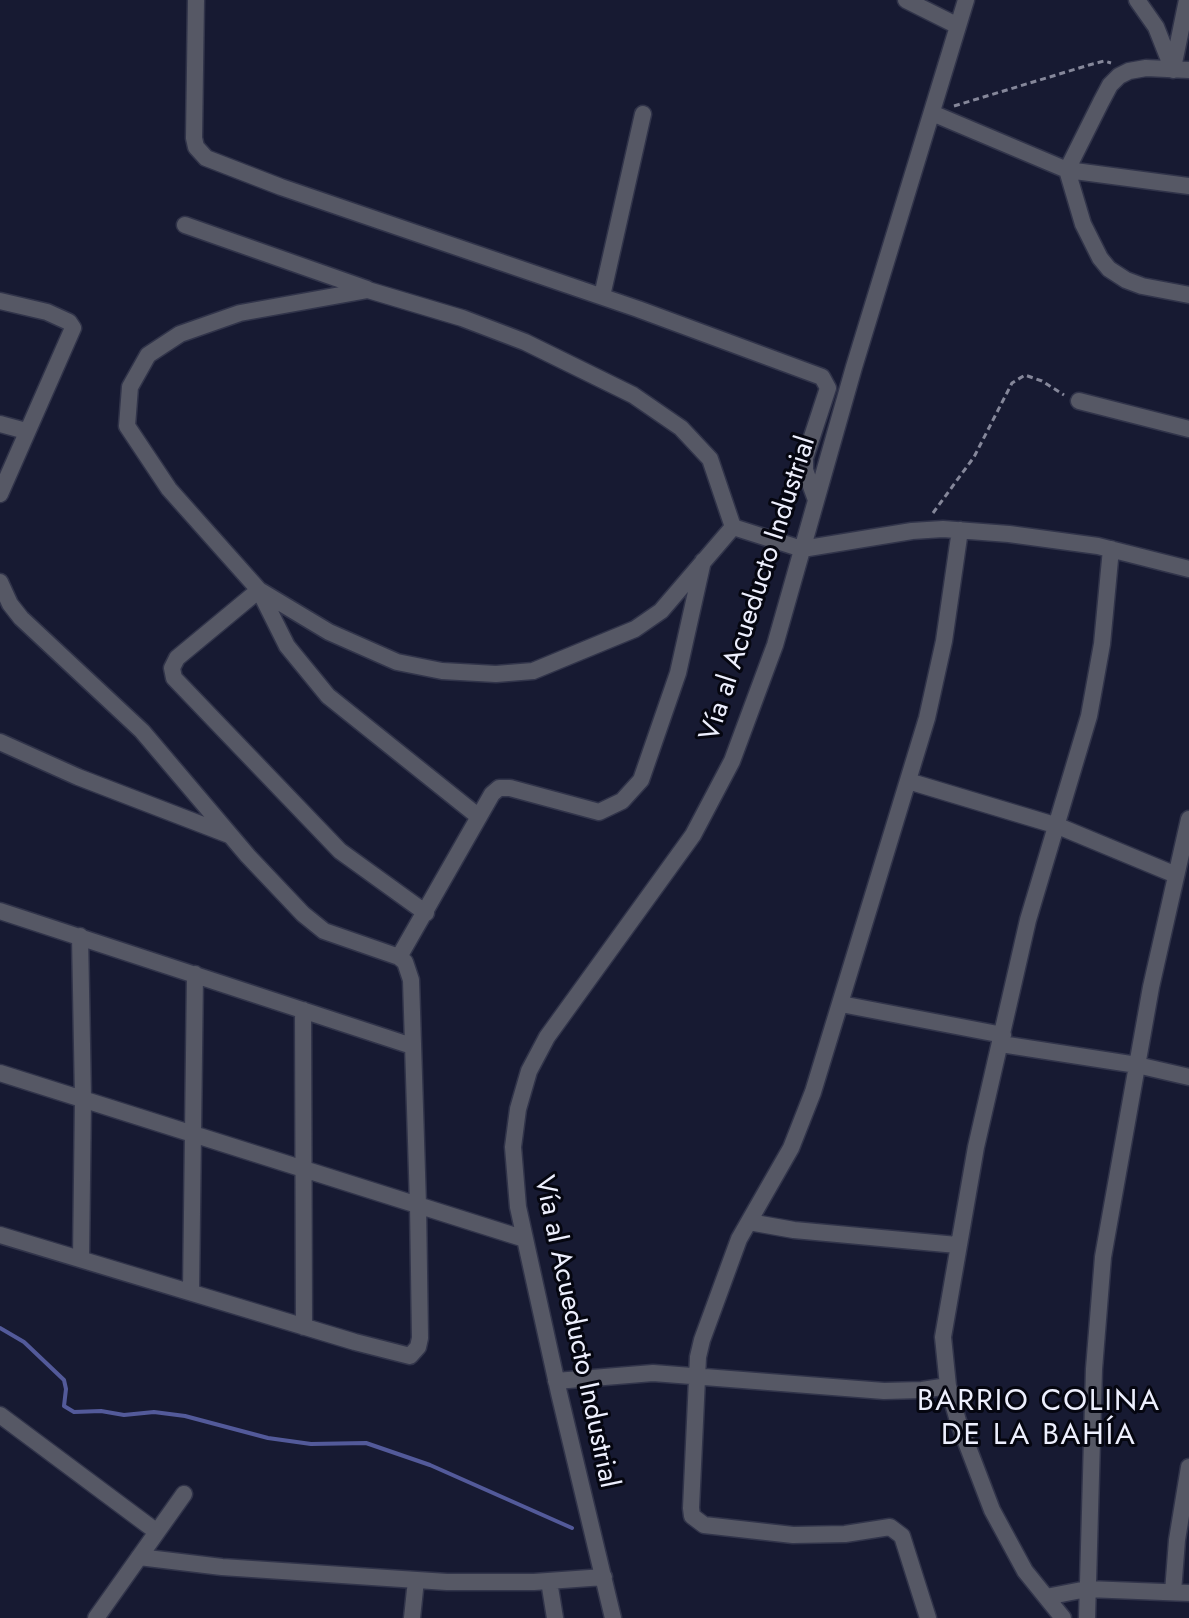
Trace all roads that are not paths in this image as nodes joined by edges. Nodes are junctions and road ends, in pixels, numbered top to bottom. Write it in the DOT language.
graph roads {
  1 [pos="196,0"];
  2 [pos="906,0"];
  3 [pos="966,0"];
  4 [pos="1137,0"];
  5 [pos="1187,0"];
  6 [pos="958,26"];
  7 [pos="1181,70"];
  8 [pos="932,113"];
  9 [pos="643,114"];
  10 [pos="1067,170"];
  11 [pos="1189,186"];
  12 [pos="185,225"];
  13 [pos="368,290"];
  14 [pos="1189,295"];
  15 [pos="602,296"];
  16 [pos="0,301"];
  17 [pos="1079,401"];
  18 [pos="0,424"];
  19 [pos="1189,429"];
  20 [pos="26,431"];
  21 [pos="0,494"];
  22 [pos="816,500"];
  23 [pos="733,527"];
  24 [pos="960,530"];
  25 [pos="802,549"];
  26 [pos="1111,549"];
  27 [pos="704,558"];
  28 [pos="1189,569"];
  29 [pos="0,582"];
  30 [pos="259,590"];
  31 [pos="17,613"];
  32 [pos="0,619"];
  33 [pos="0,742"];
  34 [pos="908,781"];
  35 [pos="479,817"];
  36 [pos="1189,819"];
  37 [pos="1058,826"];
  38 [pos="231,835"];
  39 [pos="1186,850"];
  40 [pos="1176,875"];
  41 [pos="0,911"];
  42 [pos="426,913"];
  43 [pos="80,936"];
  44 [pos="399,957"];
  45 [pos="195,974"];
  46 [pos="841,1004"];
  47 [pos="303,1010"];
  48 [pos="1002,1039"];
  49 [pos="412,1046"];
  50 [pos="1137,1065"];
  51 [pos="0,1073"];
  52 [pos="1189,1077"];
  53 [pos="83,1099"];
  54 [pos="191,1133"];
  55 [pos="303,1169"];
  56 [pos="418,1205"];
  57 [pos="749,1222"];
  58 [pos="0,1235"];
  59 [pos="525,1239"];
  60 [pos="957,1245"];
  61 [pos="81,1259"];
  62 [pos="191,1292"];
  63 [pos="304,1327"];
  64 [pos="697,1376"];
  65 [pos="556,1381"];
  66 [pos="948,1386"];
  67 [pos="0,1415"];
  68 [pos="1189,1467"];
  69 [pos="184,1494"];
  70 [pos="157,1532"];
  71 [pos="139,1557"];
  72 [pos="604,1577"];
  73 [pos="416,1580"];
  74 [pos="549,1581"];
  75 [pos="1087,1589"];
  76 [pos="1181,1592"];
  77 [pos="1046,1597"];
  78 [pos="96,1618"];
  79 [pos="412,1618"];
  80 [pos="555,1618"];
  81 [pos="613,1618"];
  82 [pos="928,1618"];
  83 [pos="1063,1618"];
  84 [pos="1087,1618"];
  1 -- 15 [label="street"];
  2 -- 6 [label="street"];
  3 -- 6 [label="street, Vía al Acueducto Industrial"];
  4 -- 7 [label="street"];
  5 -- 7 [label="street"];
  6 -- 8 [label="street, Vía al Acueducto Industrial"];
  7 -- 10 [label="street"];
  8 -- 10 [label="street"];
  8 -- 22 [label="street, Vía al Acueducto Industrial"];
  9 -- 15 [label="street"];
  10 -- 11 [label="street"];
  10 -- 14 [label="street"];
  12 -- 13 [label="street"];
  13 -- 23 [label="street"];
  13 -- 30 [label="street"];
  15 -- 22 [label="street"];
  16 -- 20 [label="street"];
  17 -- 19 [label="street"];
  18 -- 20 [label="street"];
  20 -- 21 [label="street"];
  22 -- 25 [label="street, Vía al Acueducto Industrial"];
  23 -- 25 [label="street"];
  23 -- 27 [label="street"];
  24 -- 25 [label="street"];
  24 -- 26 [label="street"];
  24 -- 34 [label="street"];
  25 -- 59 [label="street, Vía al Acueducto Industrial"];
  26 -- 28 [label="street"];
  26 -- 37 [label="street"];
  27 -- 30 [label="street"];
  27 -- 35 [label="street"];
  29 -- 31 [label="street"];
  30 -- 35 [label="street"];
  30 -- 42 [label="street"];
  31 -- 32 [label="street"];
  31 -- 38 [label="street"];
  33 -- 38 [label="street"];
  34 -- 37 [label="street"];
  34 -- 46 [label="street"];
  35 -- 42 [label="street"];
  36 -- 39 [label="street"];
  37 -- 40 [label="street"];
  37 -- 48 [label="street"];
  38 -- 44 [label="street"];
  39 -- 40 [label="street"];
  40 -- 50 [label="street"];
  41 -- 43 [label="street"];
  42 -- 44 [label="street"];
  43 -- 45 [label="street"];
  43 -- 53 [label="street"];
  44 -- 49 [label="street"];
  45 -- 47 [label="street"];
  45 -- 54 [label="street"];
  46 -- 48 [label="street"];
  46 -- 57 [label="street"];
  47 -- 49 [label="street"];
  47 -- 55 [label="street"];
  48 -- 50 [label="street"];
  48 -- 60 [label="street"];
  49 -- 56 [label="street"];
  50 -- 52 [label="street"];
  50 -- 75 [label="street"];
  51 -- 53 [label="street"];
  53 -- 54 [label="street"];
  53 -- 61 [label="street"];
  54 -- 55 [label="street"];
  54 -- 62 [label="street"];
  55 -- 56 [label="street"];
  55 -- 63 [label="street"];
  56 -- 59 [label="street"];
  56 -- 63 [label="street"];
  57 -- 60 [label="street"];
  57 -- 64 [label="street"];
  58 -- 61 [label="street"];
  59 -- 65 [label="street, Vía al Acueducto Industrial"];
  60 -- 66 [label="street"];
  61 -- 62 [label="street"];
  62 -- 63 [label="street"];
  64 -- 65 [label="street"];
  64 -- 66 [label="street"];
  64 -- 82 [label="street"];
  65 -- 72 [label="street, Vía al Acueducto Industrial"];
  66 -- 77 [label="street"];
  67 -- 70 [label="street"];
  68 -- 76 [label="street"];
  69 -- 70 [label="street"];
  70 -- 71 [label="street"];
  71 -- 73 [label="street"];
  71 -- 78 [label="street"];
  72 -- 74 [label="street"];
  72 -- 81 [label="street, Vía al Acueducto Industrial"];
  73 -- 74 [label="street"];
  73 -- 79 [label="street"];
  74 -- 80 [label="street"];
  75 -- 76 [label="street"];
  75 -- 77 [label="street"];
  75 -- 84 [label="street"];
  77 -- 83 [label="street"];
}
